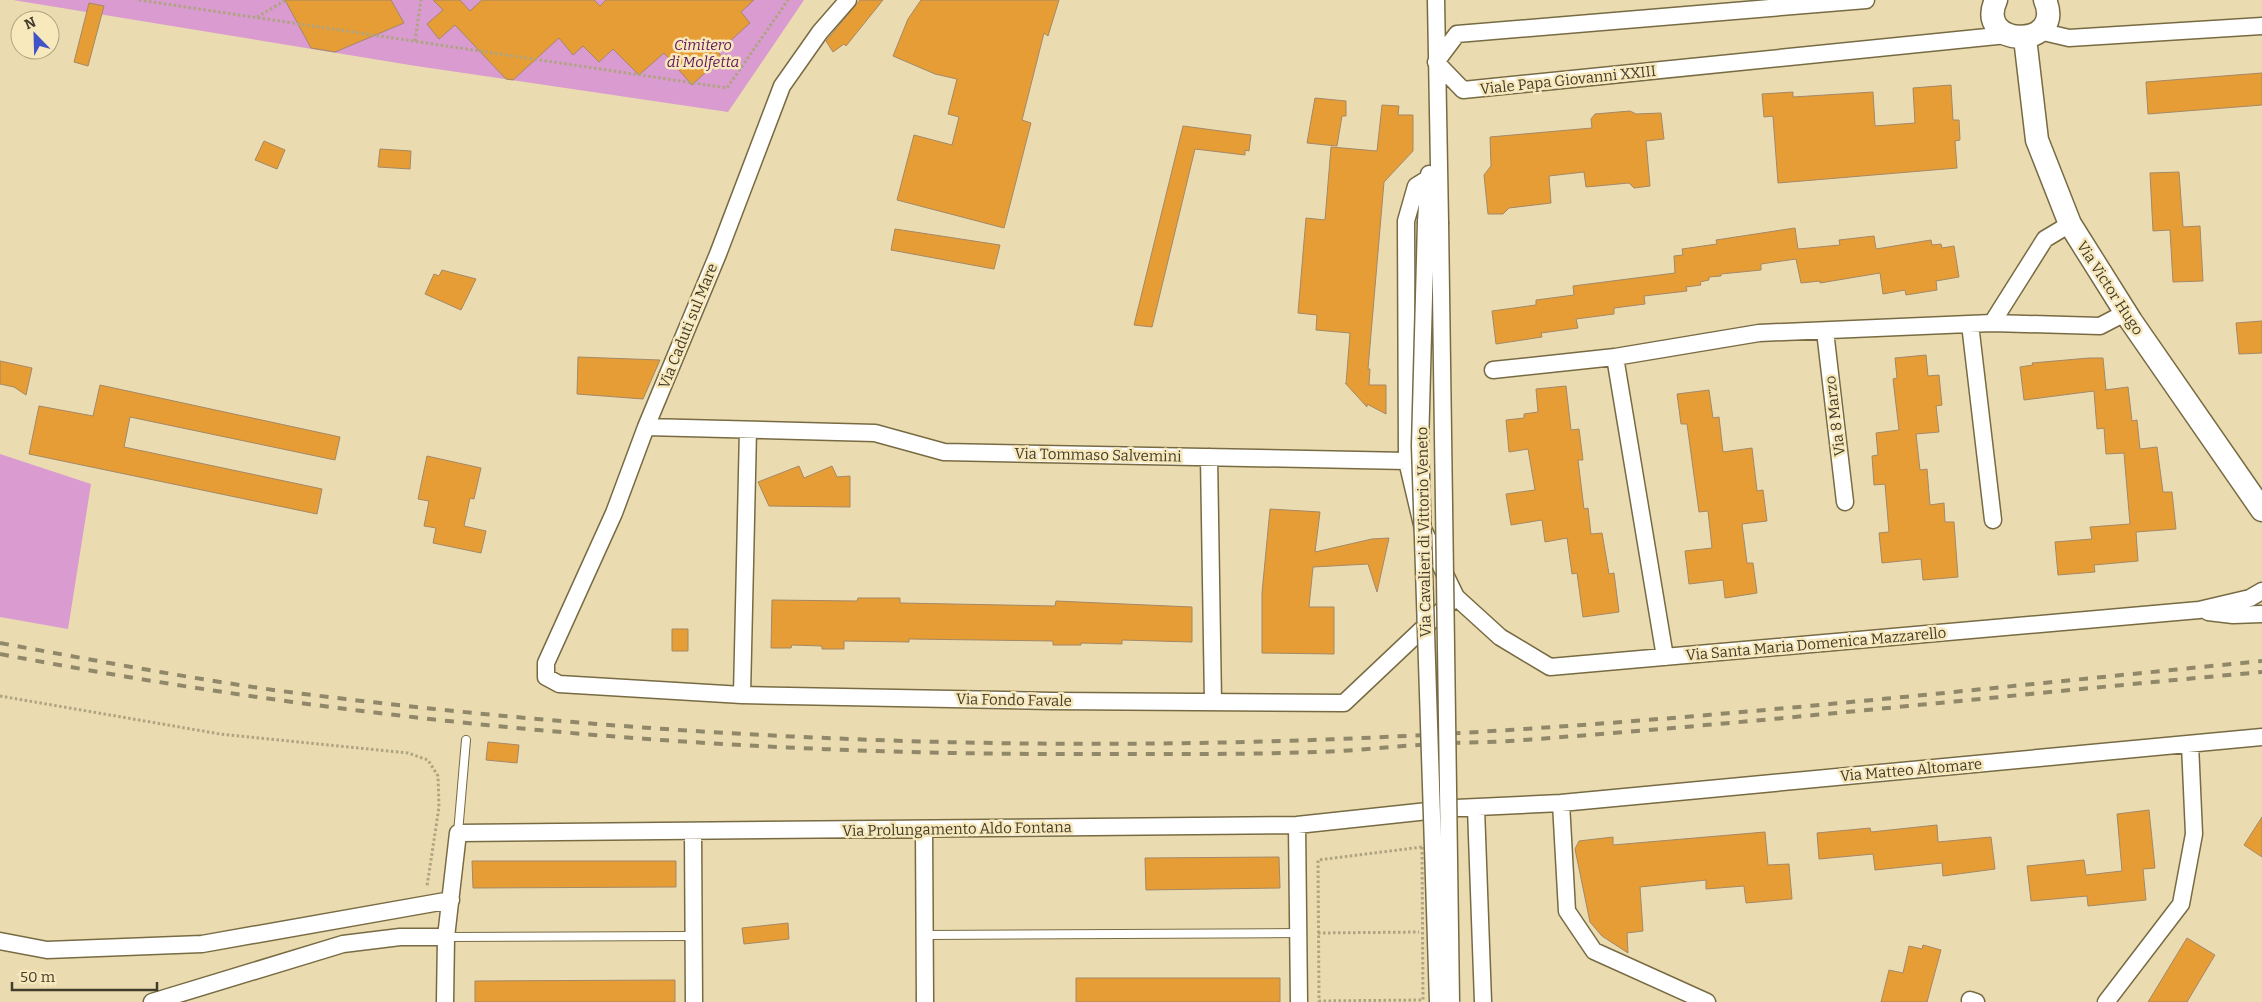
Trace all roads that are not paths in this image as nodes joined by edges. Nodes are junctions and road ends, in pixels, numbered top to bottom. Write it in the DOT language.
graph roads {
  1 [pos="848,0"];
  2 [pos="1436,0"];
  3 [pos="1866,0"];
  4 [pos="1996,0"];
  5 [pos="2045,0"];
  6 [pos="2262,26"];
  7 [pos="2024,35"];
  8 [pos="1436,62"];
  9 [pos="1429,178"];
  10 [pos="1433,222"];
  11 [pos="2070,224"];
  12 [pos="2125,312"];
  13 [pos="1992,323"];
  14 [pos="1970,324"];
  15 [pos="1825,331"];
  16 [pos="1615,357"];
  17 [pos="1493,370"];
  18 [pos="646,427"];
  19 [pos="748,430"];
  20 [pos="1209,457"];
  21 [pos="1407,461"];
  22 [pos="1845,502"];
  23 [pos="2262,510"];
  24 [pos="1993,520"];
  25 [pos="2262,591"];
  26 [pos="1456,596"];
  27 [pos="2199,610"];
  28 [pos="2262,614"];
  29 [pos="1665,657"];
  30 [pos="546,663"];
  31 [pos="742,695"];
  32 [pos="1213,702"];
  33 [pos="2262,737"];
  34 [pos="466,740"];
  35 [pos="2190,744"];
  36 [pos="1561,803"];
  37 [pos="1456,808"];
  38 [pos="1476,808"];
  39 [pos="1297,825"];
  40 [pos="924,829"];
  41 [pos="693,831"];
  42 [pos="458,833"];
  43 [pos="450,900"];
  44 [pos="1298,933"];
  45 [pos="924,935"];
  46 [pos="694,936"];
  47 [pos="446,938"];
  48 [pos="0,941"];
  49 [pos="1430,1001"];
  50 [pos="152,1002"];
  51 [pos="445,1002"];
  52 [pos="694,1002"];
  53 [pos="925,1002"];
  54 [pos="1299,1002"];
  55 [pos="1451,1002"];
  56 [pos="1483,1002"];
  57 [pos="1707,1002"];
  58 [pos="2106,1002"];
  1 -- 18 [label="street, Via Caduti sul Mare"];
  2 -- 8 [label="street, Via Cavalieri di Vittorio Veneto"];
  3 -- 8 [label="street"];
  4 -- 7 [label="main road"];
  5 -- 7 [label="main road"];
  6 -- 7 [label="street, Viale Papa Giovanni XXIII"];
  7 -- 8 [label="street, Viale Papa Giovanni XXIII"];
  7 -- 11 [label="main road, Via Victor Hugo"];
  8 -- 9 [label="street, Via Cavalieri di Vittorio Veneto"];
  8 -- 10 [label="street, Via Cavalieri di Vittorio Veneto"];
  9 -- 10 [label="street, Via Cavalieri di Vittorio Veneto"];
  9 -- 21 [label="street"];
  10 -- 49 [label="street, Via Cavalieri di Vittorio Veneto, bridge"];
  10 -- 55 [label="street, Via Cavalieri di Vittorio Veneto, bridge"];
  11 -- 12 [label="main road, Via Victor Hugo"];
  11 -- 13 [label="street"];
  12 -- 13 [label="street"];
  12 -- 23 [label="main road, Via Victor Hugo"];
  13 -- 14 [label="street"];
  14 -- 15 [label="street"];
  14 -- 24 [label="street"];
  15 -- 16 [label="street"];
  15 -- 22 [label="street, Via 8 Marzo"];
  16 -- 17 [label="street"];
  16 -- 29 [label="street"];
  18 -- 19 [label="street, Via Tommaso Salvemini"];
  18 -- 30 [label="street, Via Caduti sul Mare"];
  19 -- 20 [label="street, Via Tommaso Salvemini"];
  19 -- 31 [label="street"];
  20 -- 21 [label="street, Via Tommaso Salvemini"];
  20 -- 32 [label="street"];
  21 -- 26 [label="street"];
  25 -- 27 [label="street, Via Santa Maria Domenica Mazzarello"];
  26 -- 29 [label="street, Via Santa Maria Domenica Mazzarello"];
  26 -- 32 [label="street, Via Fondo Favale"];
  27 -- 28 [label="street, Via Santa Maria Domenica Mazzarello"];
  27 -- 29 [label="street, Via Santa Maria Domenica Mazzarello"];
  30 -- 31 [label="street, Via Fondo Favale"];
  31 -- 32 [label="street, Via Fondo Favale"];
  33 -- 35 [label="street, Via Matteo Altomare"];
  34 -- 42 [label="lane"];
  35 -- 36 [label="street, Via Matteo Altomare"];
  35 -- 58 [label="street"];
  36 -- 38 [label="street, Via Matteo Altomare"];
  36 -- 57 [label="street"];
  37 -- 38 [label="street, Via Matteo Altomare"];
  37 -- 39 [label="street, Via Prolungamento Aldo Fontana"];
  38 -- 56 [label="street"];
  39 -- 40 [label="street, Via Prolungamento Aldo Fontana"];
  39 -- 44 [label="street"];
  40 -- 41 [label="street, Via Prolungamento Aldo Fontana"];
  40 -- 45 [label="street"];
  41 -- 42 [label="street, Via Prolungamento Aldo Fontana"];
  41 -- 46 [label="street"];
  42 -- 43 [label="street"];
  43 -- 47 [label="street"];
  43 -- 48 [label="street"];
  44 -- 45 [label="lane"];
  44 -- 54 [label="street"];
  45 -- 53 [label="street"];
  46 -- 47 [label="lane"];
  46 -- 52 [label="street"];
  47 -- 50 [label="street"];
  47 -- 51 [label="street"];
}
